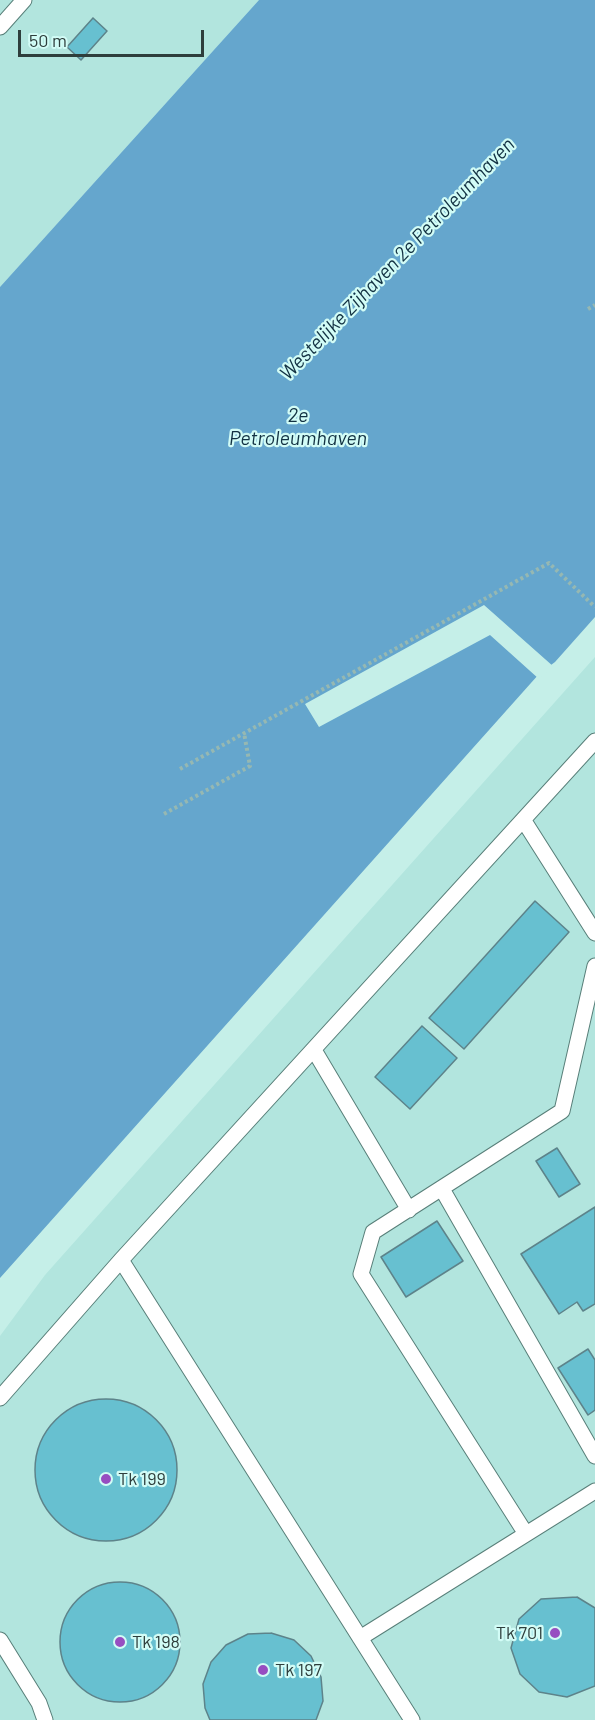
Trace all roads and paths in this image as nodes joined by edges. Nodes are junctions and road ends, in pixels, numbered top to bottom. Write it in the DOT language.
graph roads {
  1 [pos="24,0"];
  2 [pos="0,27"];
  3 [pos="595,304"];
  4 [pos="588,309"];
  5 [pos="595,607"];
  6 [pos="244,732"];
  7 [pos="595,741"];
  8 [pos="180,769"];
  9 [pos="164,814"];
  10 [pos="524,821"];
  11 [pos="595,933"];
  12 [pos="595,970"];
  13 [pos="314,1050"];
  14 [pos="442,1189"];
  15 [pos="409,1210"];
  16 [pos="121,1260"];
  17 [pos="0,1398"];
  18 [pos="595,1456"];
  19 [pos="595,1491"];
  20 [pos="526,1534"];
  21 [pos="360,1638"];
  22 [pos="0,1640"];
  23 [pos="45,1720"];
  24 [pos="412,1720"];
  1 -- 2 [label="lane"];
  3 -- 4 [label="path"];
  5 -- 6 [label="path"];
  6 -- 8 [label="path"];
  6 -- 9 [label="path"];
  7 -- 10 [label="lane"];
  10 -- 11 [label="lane"];
  10 -- 13 [label="lane"];
  12 -- 14 [label="lane"];
  13 -- 15 [label="lane"];
  13 -- 16 [label="lane"];
  14 -- 15 [label="lane"];
  14 -- 18 [label="lane"];
  15 -- 20 [label="lane"];
  16 -- 17 [label="lane"];
  16 -- 21 [label="lane"];
  19 -- 20 [label="lane"];
  20 -- 21 [label="lane"];
  21 -- 24 [label="lane"];
  22 -- 23 [label="lane"];
}
